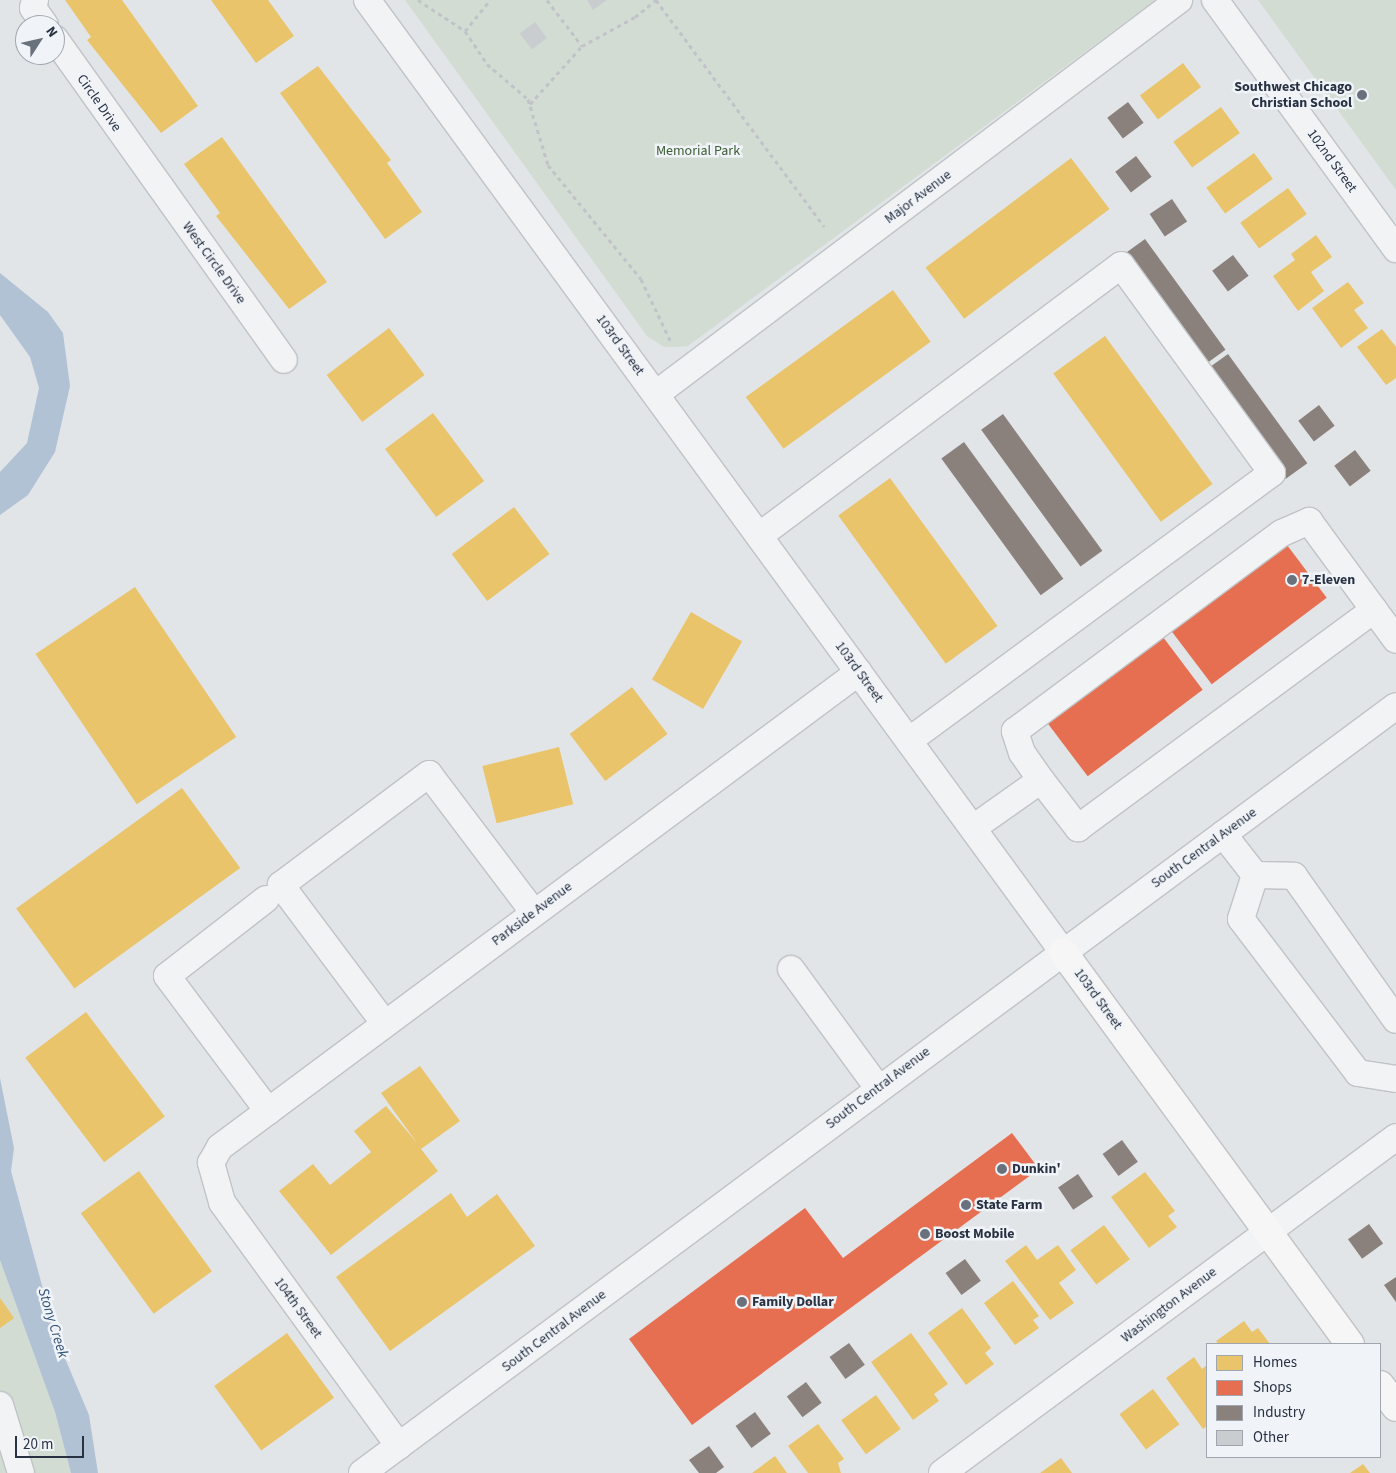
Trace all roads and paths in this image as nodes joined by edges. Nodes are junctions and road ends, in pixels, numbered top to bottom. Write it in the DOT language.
graph roads {
  1 [pos="35,0"];
  2 [pos="367,0"];
  3 [pos="418,0"];
  4 [pos="490,0"];
  5 [pos="547,0"];
  6 [pos="656,0"];
  7 [pos="1180,0"];
  8 [pos="1216,0"];
  9 [pos="38,15"];
  10 [pos="465,31"];
  11 [pos="582,46"];
  12 [pos="65,53"];
  13 [pos="530,104"];
  14 [pos="143,166"];
  15 [pos="824,226"];
  16 [pos="1396,249"];
  17 [pos="670,340"];
  18 [pos="284,360"];
  19 [pos="656,394"];
  20 [pos="759,536"];
  21 [pos="1374,610"];
  22 [pos="1396,640"];
  23 [pos="859,672"];
  24 [pos="1396,706"];
  25 [pos="909,741"];
  26 [pos="1041,780"];
  27 [pos="973,828"];
  28 [pos="1223,834"];
  29 [pos="1255,875"];
  30 [pos="266,899"];
  31 [pos="534,913"];
  32 [pos="1063,952"];
  33 [pos="791,969"];
  34 [pos="1396,1020"];
  35 [pos="385,1024"];
  36 [pos="1396,1080"];
  37 [pos="878,1088"];
  38 [pos="268,1111"];
  39 [pos="1396,1136"];
  40 [pos="211,1163"];
  41 [pos="1268,1231"];
  42 [pos="1349,1343"];
  43 [pos="1381,1386"];
  44 [pos="0,1406"];
  45 [pos="1396,1407"];
  46 [pos="399,1446"];
  47 [pos="16,1471"];
  48 [pos="362,1473"];
  49 [pos="942,1473"];
  1 -- 9 [label="street"];
  2 -- 19 [label="street, 103rd Street"];
  3 -- 10 [label="path"];
  4 -- 10 [label="path"];
  5 -- 11 [label="path"];
  6 -- 11 [label="path"];
  6 -- 15 [label="path"];
  7 -- 19 [label="street, Major Avenue"];
  8 -- 16 [label="street, 102nd Street"];
  10 -- 13 [label="path"];
  11 -- 13 [label="path"];
  12 -- 14 [label="street, Circle Drive"];
  13 -- 17 [label="path"];
  14 -- 18 [label="street, West Circle Drive"];
  19 -- 20 [label="street, 103rd Street"];
  20 -- 23 [label="street, 103rd Street"];
  20 -- 25 [label="street"];
  21 -- 22 [label="street"];
  21 -- 26 [label="street"];
  21 -- 26 [label="street"];
  23 -- 25 [label="street, 103rd Street"];
  23 -- 31 [label="street, Parkside Avenue"];
  24 -- 28 [label="street, South Central Avenue"];
  25 -- 27 [label="street, 103rd Street"];
  26 -- 27 [label="street"];
  27 -- 32 [label="street, 103rd Street"];
  28 -- 29 [label="street"];
  28 -- 32 [label="street, South Central Avenue"];
  29 -- 34 [label="street"];
  29 -- 36 [label="street"];
  30 -- 38 [label="street"];
  31 -- 35 [label="street, Parkside Avenue"];
  31 -- 35 [label="street"];
  32 -- 37 [label="street, South Central Avenue"];
  32 -- 41 [label="main road, 103rd Street"];
  33 -- 37 [label="street"];
  35 -- 38 [label="street, Parkside Avenue"];
  37 -- 46 [label="street, South Central Avenue"];
  38 -- 40 [label="street, Parkside Avenue"];
  39 -- 41 [label="street, Washington Avenue"];
  40 -- 46 [label="street, 104th Street"];
  41 -- 42 [label="main road, 103rd Street"];
  41 -- 49 [label="street, Washington Avenue"];
  43 -- 45 [label="main road"];
  44 -- 47 [label="street"];
  46 -- 48 [label="street, South Central Avenue"];
}
